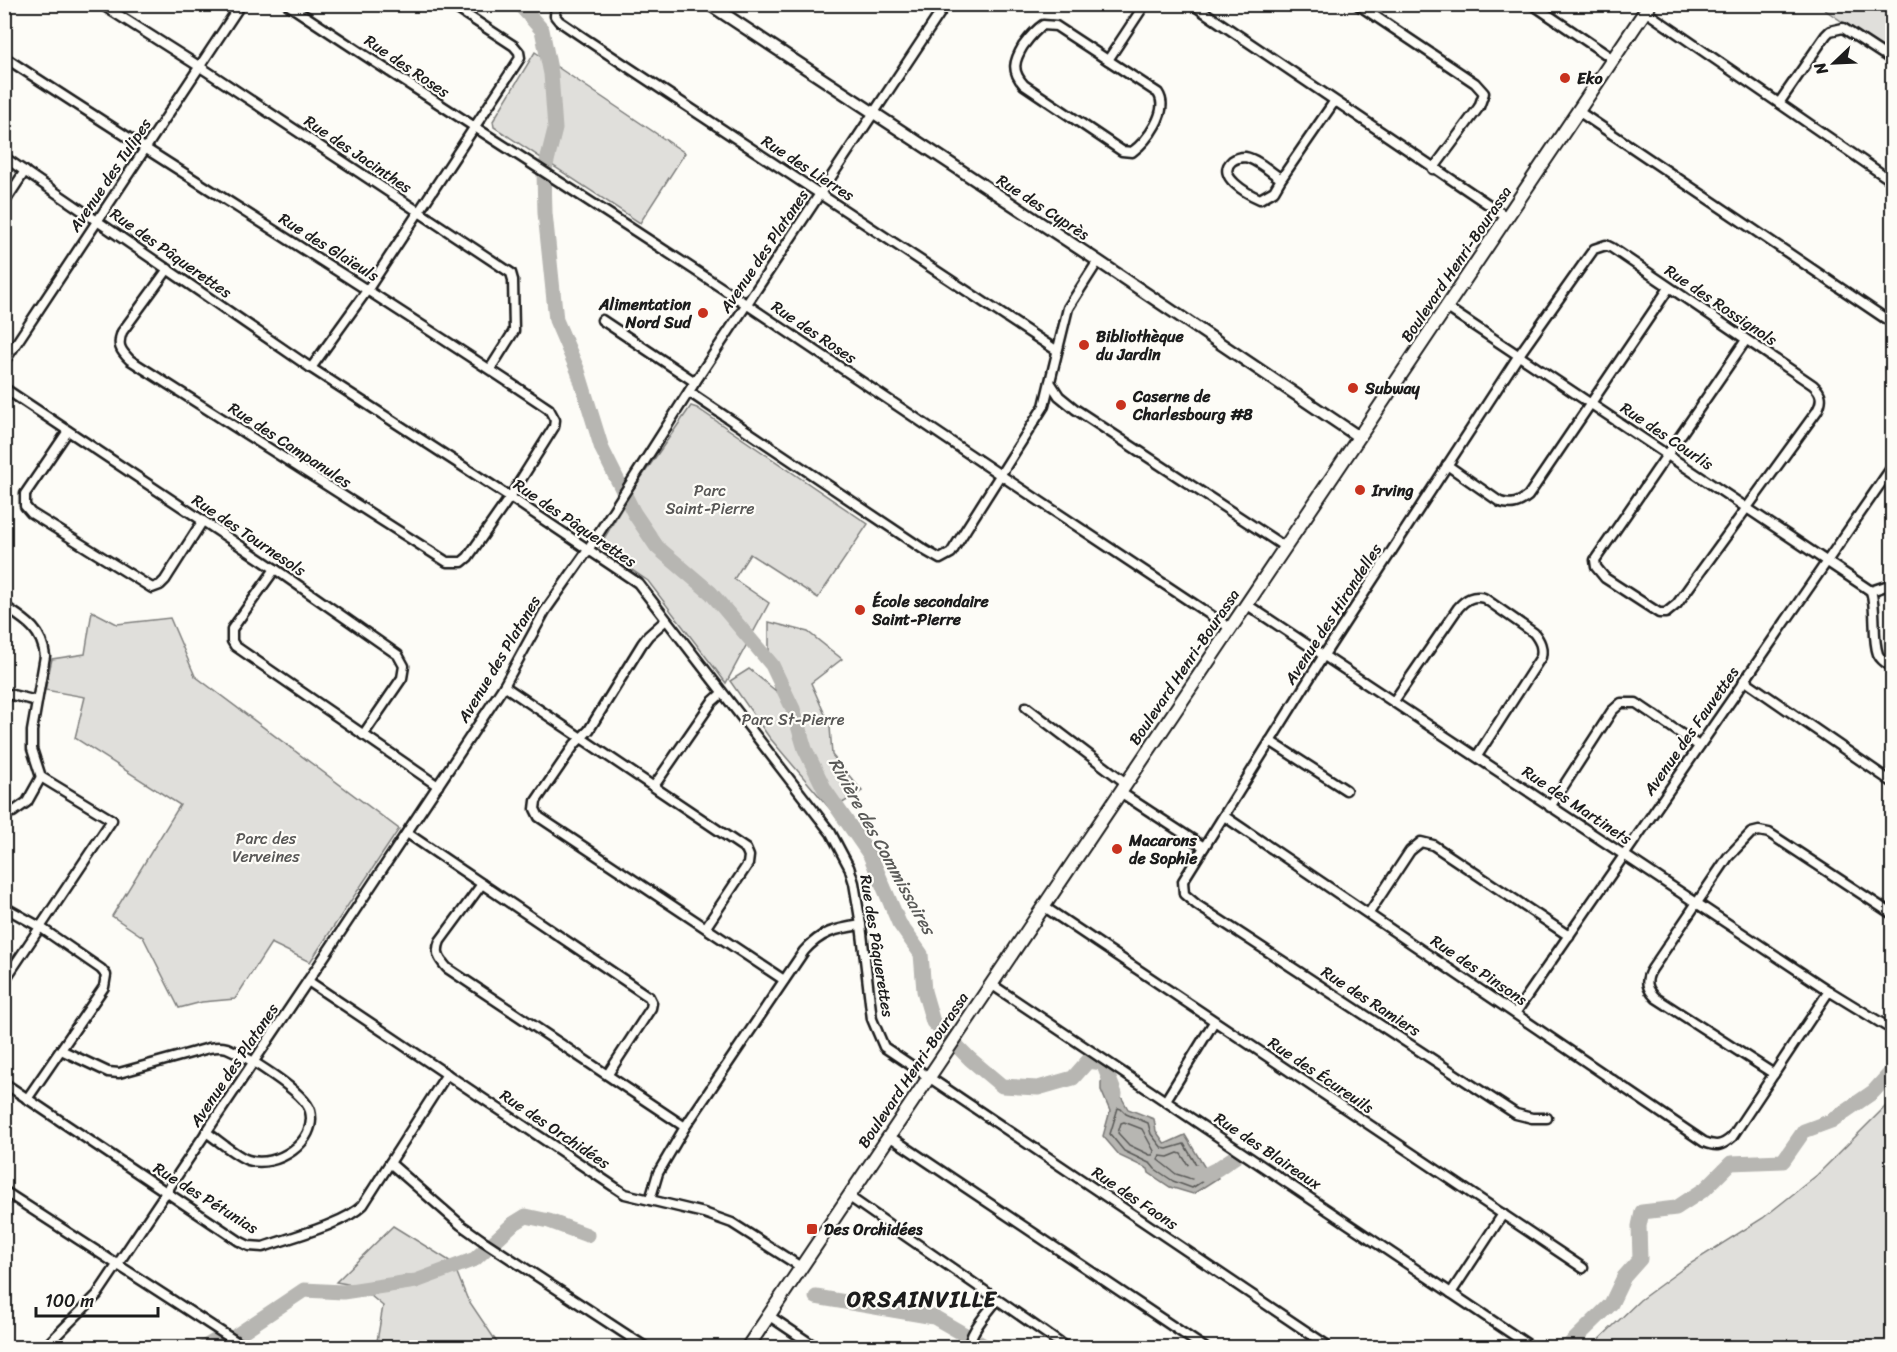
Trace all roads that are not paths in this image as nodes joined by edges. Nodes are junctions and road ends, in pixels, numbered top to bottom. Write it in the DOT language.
graph roads {
  1 [pos="101,4"];
  2 [pos="241,4"];
  3 [pos="287,4"];
  4 [pos="450,4"];
  5 [pos="556,4"];
  6 [pos="709,4"];
  7 [pos="934,4"];
  8 [pos="1145,4"];
  9 [pos="1192,4"];
  10 [pos="1357,4"];
  11 [pos="1532,4"];
  12 [pos="944,7"];
  13 [pos="1647,8"];
  14 [pos="4,57"];
  15 [pos="1613,59"];
  16 [pos="1108,60"];
  17 [pos="1893,60"];
  18 [pos="200,68"];
  19 [pos="1334,102"];
  20 [pos="1779,103"];
  21 [pos="1578,111"];
  22 [pos="873,113"];
  23 [pos="475,129"];
  24 [pos="145,150"];
  25 [pos="4,157"];
  26 [pos="1433,169"];
  27 [pos="25,171"];
  28 [pos="1281,179"];
  29 [pos="1893,181"];
  30 [pos="820,194"];
  31 [pos="4,202"];
  32 [pos="419,212"];
  33 [pos="1507,217"];
  34 [pos="97,220"];
  35 [pos="1098,261"];
  36 [pos="168,269"];
  37 [pos="1669,288"];
  38 [pos="368,289"];
  39 [pos="747,305"];
  40 [pos="1446,308"];
  41 [pos="602,320"];
  42 [pos="1893,323"];
  43 [pos="1746,340"];
  44 [pos="1056,350"];
  45 [pos="1519,354"];
  46 [pos="4,362"];
  47 [pos="310,368"];
  48 [pos="490,369"];
  49 [pos="695,382"];
  50 [pos="1050,382"];
  51 [pos="4,388"];
  52 [pos="689,392"];
  53 [pos="1590,403"];
  54 [pos="68,431"];
  55 [pos="1359,437"];
  56 [pos="1667,454"];
  57 [pos="1447,465"];
  58 [pos="1893,467"];
  59 [pos="999,476"];
  60 [pos="510,497"];
  61 [pos="1747,508"];
  62 [pos="202,522"];
  63 [pos="1285,547"];
  64 [pos="588,550"];
  65 [pos="1826,562"];
  66 [pos="275,569"];
  67 [pos="1893,584"];
  68 [pos="1871,591"];
  69 [pos="1246,604"];
  70 [pos="4,606"];
  71 [pos="666,620"];
  72 [pos="1230,628"];
  73 [pos="1324,655"];
  74 [pos="1893,667"];
  75 [pos="1744,680"];
  76 [pos="504,686"];
  77 [pos="4,693"];
  78 [pos="722,693"];
  79 [pos="37,701"];
  80 [pos="1394,701"];
  81 [pos="1026,707"];
  82 [pos="363,735"];
  83 [pos="582,738"];
  84 [pos="1270,741"];
  85 [pos="1699,746"];
  86 [pos="1477,756"];
  87 [pos="41,777"];
  88 [pos="1893,782"];
  89 [pos="438,786"];
  90 [pos="654,786"];
  91 [pos="1123,787"];
  92 [pos="1346,790"];
  93 [pos="1550,807"];
  94 [pos="4,811"];
  95 [pos="1224,816"];
  96 [pos="406,833"];
  97 [pos="1204,847"];
  98 [pos="1624,855"];
  99 [pos="482,884"];
  100 [pos="1184,894"];
  101 [pos="1698,903"];
  102 [pos="1043,906"];
  103 [pos="4,907"];
  104 [pos="1368,913"];
  105 [pos="1893,914"];
  106 [pos="861,926"];
  107 [pos="40,927"];
  108 [pos="706,927"];
  109 [pos="1569,936"];
  110 [pos="784,980"];
  111 [pos="4,981"];
  112 [pos="308,981"];
  113 [pos="991,984"];
  114 [pos="1829,991"];
  115 [pos="1516,1012"];
  116 [pos="1214,1022"];
  117 [pos="1893,1026"];
  118 [pos="61,1050"];
  119 [pos="254,1062"];
  120 [pos="447,1074"];
  121 [pos="608,1074"];
  122 [pos="1774,1074"];
  123 [pos="929,1076"];
  124 [pos="4,1083"];
  125 [pos="27,1099"];
  126 [pos="1166,1100"];
  127 [pos="1547,1119"];
  128 [pos="685,1127"];
  129 [pos="206,1132"];
  130 [pos="889,1136"];
  131 [pos="390,1163"];
  132 [pos="166,1192"];
  133 [pos="5,1194"];
  134 [pos="848,1196"];
  135 [pos="650,1200"];
  136 [pos="1503,1214"];
  137 [pos="117,1264"];
  138 [pos="801,1267"];
  139 [pos="1583,1268"];
  140 [pos="1451,1293"];
  141 [pos="997,1300"];
  142 [pos="768,1316"];
  143 [pos="970,1342"];
  144 [pos="1527,1344"];
  145 [pos="1326,1346"];
  146 [pos="44,1347"];
  147 [pos="246,1347"];
  148 [pos="647,1347"];
  149 [pos="747,1347"];
  150 [pos="817,1347"];
  151 [pos="1067,1347"];
  152 [pos="1205,1347"];
  1 -- 18 [label="street, Rue des Jacinthes"];
  2 -- 18 [label="street, Avenue des Tulipes"];
  3 -- 23 [label="street, Rue des Roses"];
  4 -- 23 [label="street"];
  5 -- 30 [label="street, Rue des Lierres"];
  6 -- 22 [label="street, Rue des Cyprès"];
  7 -- 12 [label="street"];
  8 -- 16 [label="street"];
  9 -- 19 [label="street"];
  10 -- 26 [label="street"];
  11 -- 15 [label="street"];
  12 -- 22 [label="street, Avenue des Platanes"];
  13 -- 15 [label="main road, Boulevard Henri-Bourassa"];
  13 -- 20 [label="street"];
  14 -- 24 [label="street, Rue des Glaïeuls"];
  15 -- 21 [label="main road, Boulevard Henri-Bourassa"];
  16 -- 16 [label="street"];
  17 -- 20 [label="street"];
  18 -- 24 [label="street, Avenue des Tulipes"];
  18 -- 32 [label="street, Rue des Jacinthes"];
  19 -- 26 [label="street"];
  19 -- 28 [label="street"];
  20 -- 29 [label="street"];
  21 -- 33 [label="main road, Boulevard Henri-Bourassa"];
  21 -- 42 [label="street"];
  22 -- 30 [label="street, Avenue des Platanes"];
  22 -- 35 [label="street, Rue des Cyprès"];
  23 -- 32 [label="street"];
  23 -- 39 [label="street, Rue des Roses"];
  24 -- 34 [label="street, Avenue des Tulipes"];
  24 -- 38 [label="street, Rue des Glaïeuls"];
  25 -- 27 [label="street, Rue des Pâquerettes"];
  26 -- 33 [label="street"];
  27 -- 31 [label="street"];
  27 -- 34 [label="street, Rue des Pâquerettes"];
  28 -- 28 [label="street"];
  30 -- 39 [label="street, Avenue des Platanes"];
  30 -- 44 [label="street, Rue des Lierres"];
  32 -- 38 [label="street"];
  32 -- 48 [label="street, Rue des Jacinthes"];
  33 -- 40 [label="main road, Boulevard Henri-Bourassa"];
  34 -- 36 [label="street, Rue des Pâquerettes"];
  34 -- 46 [label="street, Avenue des Tulipes"];
  35 -- 44 [label="street"];
  35 -- 55 [label="street, Rue des Cyprès"];
  36 -- 47 [label="street, Rue des Pâquerettes"];
  36 -- 60 [label="street, Rue des Campanules"];
  37 -- 43 [label="street, Rue des Rossignols"];
  37 -- 45 [label="street, Rue des Rossignols"];
  37 -- 53 [label="street"];
  38 -- 47 [label="street"];
  38 -- 48 [label="street, Rue des Glaïeuls"];
  39 -- 49 [label="street, Avenue des Platanes"];
  39 -- 59 [label="street, Rue des Roses"];
  40 -- 45 [label="street, Rue des Courlis"];
  40 -- 55 [label="main road, Boulevard Henri-Bourassa"];
  41 -- 49 [label="street"];
  43 -- 56 [label="street"];
  43 -- 61 [label="street, Rue des Rossignols"];
  44 -- 50 [label="street"];
  45 -- 53 [label="street, Rue des Courlis"];
  45 -- 57 [label="street, Avenue des Hirondelles"];
  47 -- 60 [label="street, Rue des Pâquerettes"];
  48 -- 60 [label="street, Rue des Glaïeuls"];
  49 -- 52 [label="street, Avenue des Platanes"];
  50 -- 59 [label="street"];
  50 -- 63 [label="street"];
  51 -- 54 [label="street, Rue des Tournesols"];
  52 -- 59 [label="street"];
  52 -- 64 [label="street, Avenue des Platanes"];
  53 -- 56 [label="street, Rue des Courlis"];
  53 -- 57 [label="street"];
  54 -- 62 [label="street, Rue des Tournesols"];
  54 -- 62 [label="street"];
  55 -- 63 [label="main road, Boulevard Henri-Bourassa"];
  56 -- 61 [label="street, Rue des Courlis"];
  56 -- 61 [label="street"];
  57 -- 73 [label="street, Avenue des Hirondelles"];
  58 -- 65 [label="street, Avenue des Fauvettes"];
  59 -- 72 [label="street, Rue des Roses"];
  60 -- 64 [label="street, Rue des Pâquerettes"];
  61 -- 65 [label="street, Rue des Courlis"];
  62 -- 66 [label="street, Rue des Tournesols"];
  63 -- 69 [label="main road, Boulevard Henri-Bourassa"];
  64 -- 71 [label="street, Rue des Pâquerettes"];
  64 -- 76 [label="street, Avenue des Platanes"];
  65 -- 68 [label="street, Rue des Courlis"];
  65 -- 75 [label="street, Avenue des Fauvettes"];
  66 -- 82 [label="street, Rue des Tournesols"];
  66 -- 82 [label="street"];
  67 -- 68 [label="street"];
  68 -- 74 [label="street"];
  69 -- 72 [label="main road, Boulevard Henri-Bourassa"];
  69 -- 73 [label="street, Rue des Martinets"];
  70 -- 79 [label="street"];
  71 -- 78 [label="street, Rue des Pâquerettes"];
  71 -- 83 [label="street"];
  72 -- 91 [label="main road, Boulevard Henri-Bourassa"];
  73 -- 80 [label="street, Rue des Martinets"];
  73 -- 84 [label="street, Avenue des Hirondelles"];
  75 -- 85 [label="street, Avenue des Fauvettes"];
  75 -- 88 [label="street"];
  76 -- 83 [label="street"];
  76 -- 89 [label="street, Avenue des Platanes"];
  77 -- 79 [label="street"];
  78 -- 90 [label="street"];
  78 -- 106 [label="street, Rue des Pâquerettes"];
  79 -- 87 [label="street"];
  80 -- 86 [label="street, Rue des Martinets"];
  80 -- 86 [label="street"];
  81 -- 91 [label="street"];
  82 -- 89 [label="street"];
  83 -- 90 [label="street"];
  83 -- 108 [label="street"];
  84 -- 92 [label="street"];
  84 -- 95 [label="street, Avenue des Hirondelles"];
  85 -- 93 [label="street"];
  85 -- 98 [label="street, Avenue des Fauvettes"];
  86 -- 93 [label="street, Rue des Martinets"];
  87 -- 94 [label="street"];
  87 -- 107 [label="street"];
  89 -- 96 [label="street, Avenue des Platanes"];
  90 -- 108 [label="street"];
  91 -- 97 [label="street"];
  91 -- 102 [label="main road, Boulevard Henri-Bourassa"];
  93 -- 98 [label="street, Rue des Martinets"];
  95 -- 97 [label="street, Avenue des Hirondelles"];
  95 -- 104 [label="street, Rue des Pinsons"];
  96 -- 99 [label="street"];
  96 -- 112 [label="street, Avenue des Platanes"];
  97 -- 100 [label="street, Avenue des Hirondelles"];
  98 -- 101 [label="street, Rue des Martinets"];
  98 -- 109 [label="street, Avenue des Fauvettes"];
  99 -- 121 [label="street"];
  99 -- 121 [label="street"];
  100 -- 127 [label="street, Rue des Ramiers"];
  101 -- 105 [label="street"];
  101 -- 114 [label="street, Rue des Martinets"];
  101 -- 122 [label="street"];
  102 -- 113 [label="main road, Boulevard Henri-Bourassa"];
  102 -- 116 [label="street, Rue des Écureuils"];
  103 -- 107 [label="street"];
  104 -- 109 [label="street"];
  104 -- 115 [label="street, Rue des Pinsons"];
  106 -- 110 [label="street"];
  106 -- 123 [label="street, Rue des Pâquerettes"];
  107 -- 111 [label="street"];
  107 -- 118 [label="street"];
  108 -- 110 [label="street"];
  109 -- 115 [label="street, Avenue des Fauvettes"];
  110 -- 128 [label="street"];
  112 -- 119 [label="street, Avenue des Platanes"];
  112 -- 120 [label="street, Rue des Orchidées"];
  113 -- 123 [label="main road, Boulevard Henri-Bourassa"];
  113 -- 126 [label="street, Rue des Blaireaux"];
  114 -- 117 [label="street, Rue des Martinets"];
  114 -- 122 [label="street"];
  115 -- 122 [label="street, Rue des Pinsons"];
  116 -- 126 [label="street"];
  116 -- 136 [label="street, Rue des Écureuils"];
  118 -- 119 [label="street"];
  118 -- 125 [label="street"];
  119 -- 129 [label="street, Avenue des Platanes"];
  119 -- 129 [label="street"];
  120 -- 131 [label="street, Rue des Pétunias"];
  120 -- 135 [label="street, Rue des Orchidées"];
  121 -- 128 [label="street"];
  123 -- 130 [label="main road, Boulevard Henri-Bourassa"];
  123 -- 145 [label="street, Rue des Faons"];
  124 -- 125 [label="street, Rue des Pétunias"];
  125 -- 132 [label="street, Rue des Pétunias"];
  126 -- 140 [label="street, Rue des Blaireaux"];
  128 -- 135 [label="street"];
  129 -- 132 [label="street, Avenue des Platanes"];
  130 -- 134 [label="main road, Boulevard Henri-Bourassa"];
  130 -- 152 [label="street"];
  131 -- 132 [label="street, Rue des Pétunias"];
  131 -- 148 [label="street"];
  132 -- 137 [label="street, Avenue des Platanes"];
  133 -- 137 [label="street"];
  134 -- 138 [label="main road, Boulevard Henri-Bourassa"];
  134 -- 141 [label="street"];
  135 -- 138 [label="street, Rue des Orchidées"];
  136 -- 139 [label="street, Rue des Écureuils"];
  136 -- 140 [label="street"];
  137 -- 146 [label="street, Avenue des Platanes"];
  137 -- 147 [label="street"];
  138 -- 142 [label="main road, Boulevard Henri-Bourassa"];
  140 -- 144 [label="street, Rue des Blaireaux"];
  141 -- 143 [label="street"];
  141 -- 151 [label="street"];
  142 -- 149 [label="main road, Boulevard Henri-Bourassa"];
  142 -- 150 [label="street"];
}
